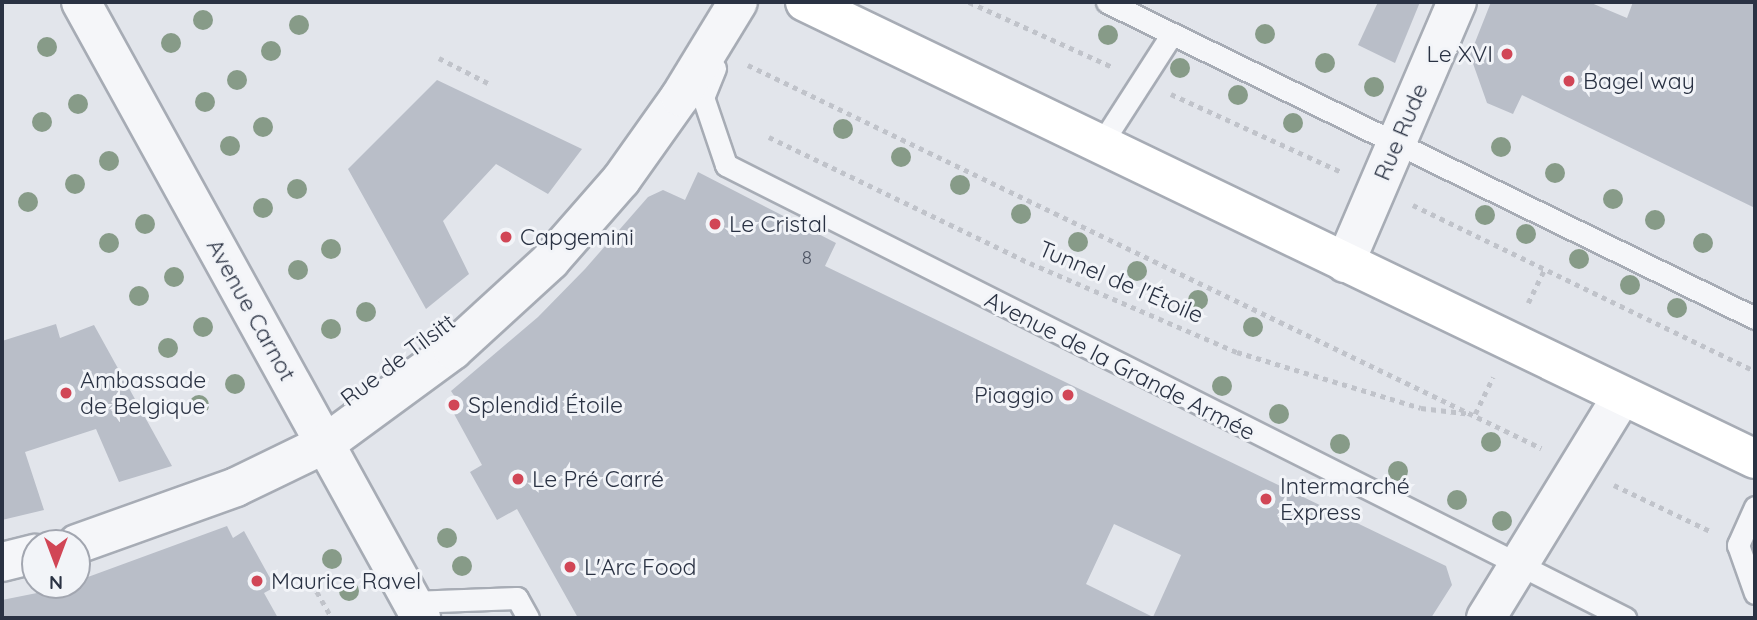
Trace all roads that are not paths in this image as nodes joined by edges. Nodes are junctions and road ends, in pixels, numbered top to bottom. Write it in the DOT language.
graph roads {
  1 [pos="82,2"];
  2 [pos="740,2"];
  3 [pos="1107,2"];
  4 [pos="1457,2"];
  5 [pos="831,7"];
  6 [pos="1172,34"];
  7 [pos="1101,144"];
  8 [pos="1396,145"];
  9 [pos="1345,263"];
  10 [pos="1755,318"];
  11 [pos="1622,396"];
  12 [pos="324,444"];
  13 [pos="1755,459"];
  14 [pos="1755,507"];
  15 [pos="91,539"];
  16 [pos="21,557"];
  17 [pos="2,562"];
  18 [pos="1517,568"];
  19 [pos="1755,593"];
  20 [pos="412,613"];
  21 [pos="528,618"];
  22 [pos="1486,618"];
  23 [pos="1625,618"];
  1 -- 12 [label="street, Avenue Carnot"];
  2 -- 12 [label="street, Rue de Tilsitt"];
  2 -- 18 [label="lane, Avenue de la Grande Armée"];
  3 -- 6 [label="lane"];
  4 -- 8 [label="street, Rue Rude"];
  5 -- 7 [label="main road"];
  6 -- 7 [label="lane"];
  6 -- 8 [label="lane"];
  7 -- 9 [label="main road"];
  8 -- 9 [label="street, Rue Rude"];
  8 -- 10 [label="lane"];
  9 -- 11 [label="main road"];
  11 -- 13 [label="main road"];
  11 -- 18 [label="street"];
  12 -- 15 [label="street, Rue de Tilsitt"];
  12 -- 20 [label="street, Avenue Carnot"];
  14 -- 19 [label="lane"];
  16 -- 17 [label="street"];
  18 -- 22 [label="street"];
  18 -- 23 [label="lane, Avenue de la Grande Armée"];
  20 -- 21 [label="lane"];
}
